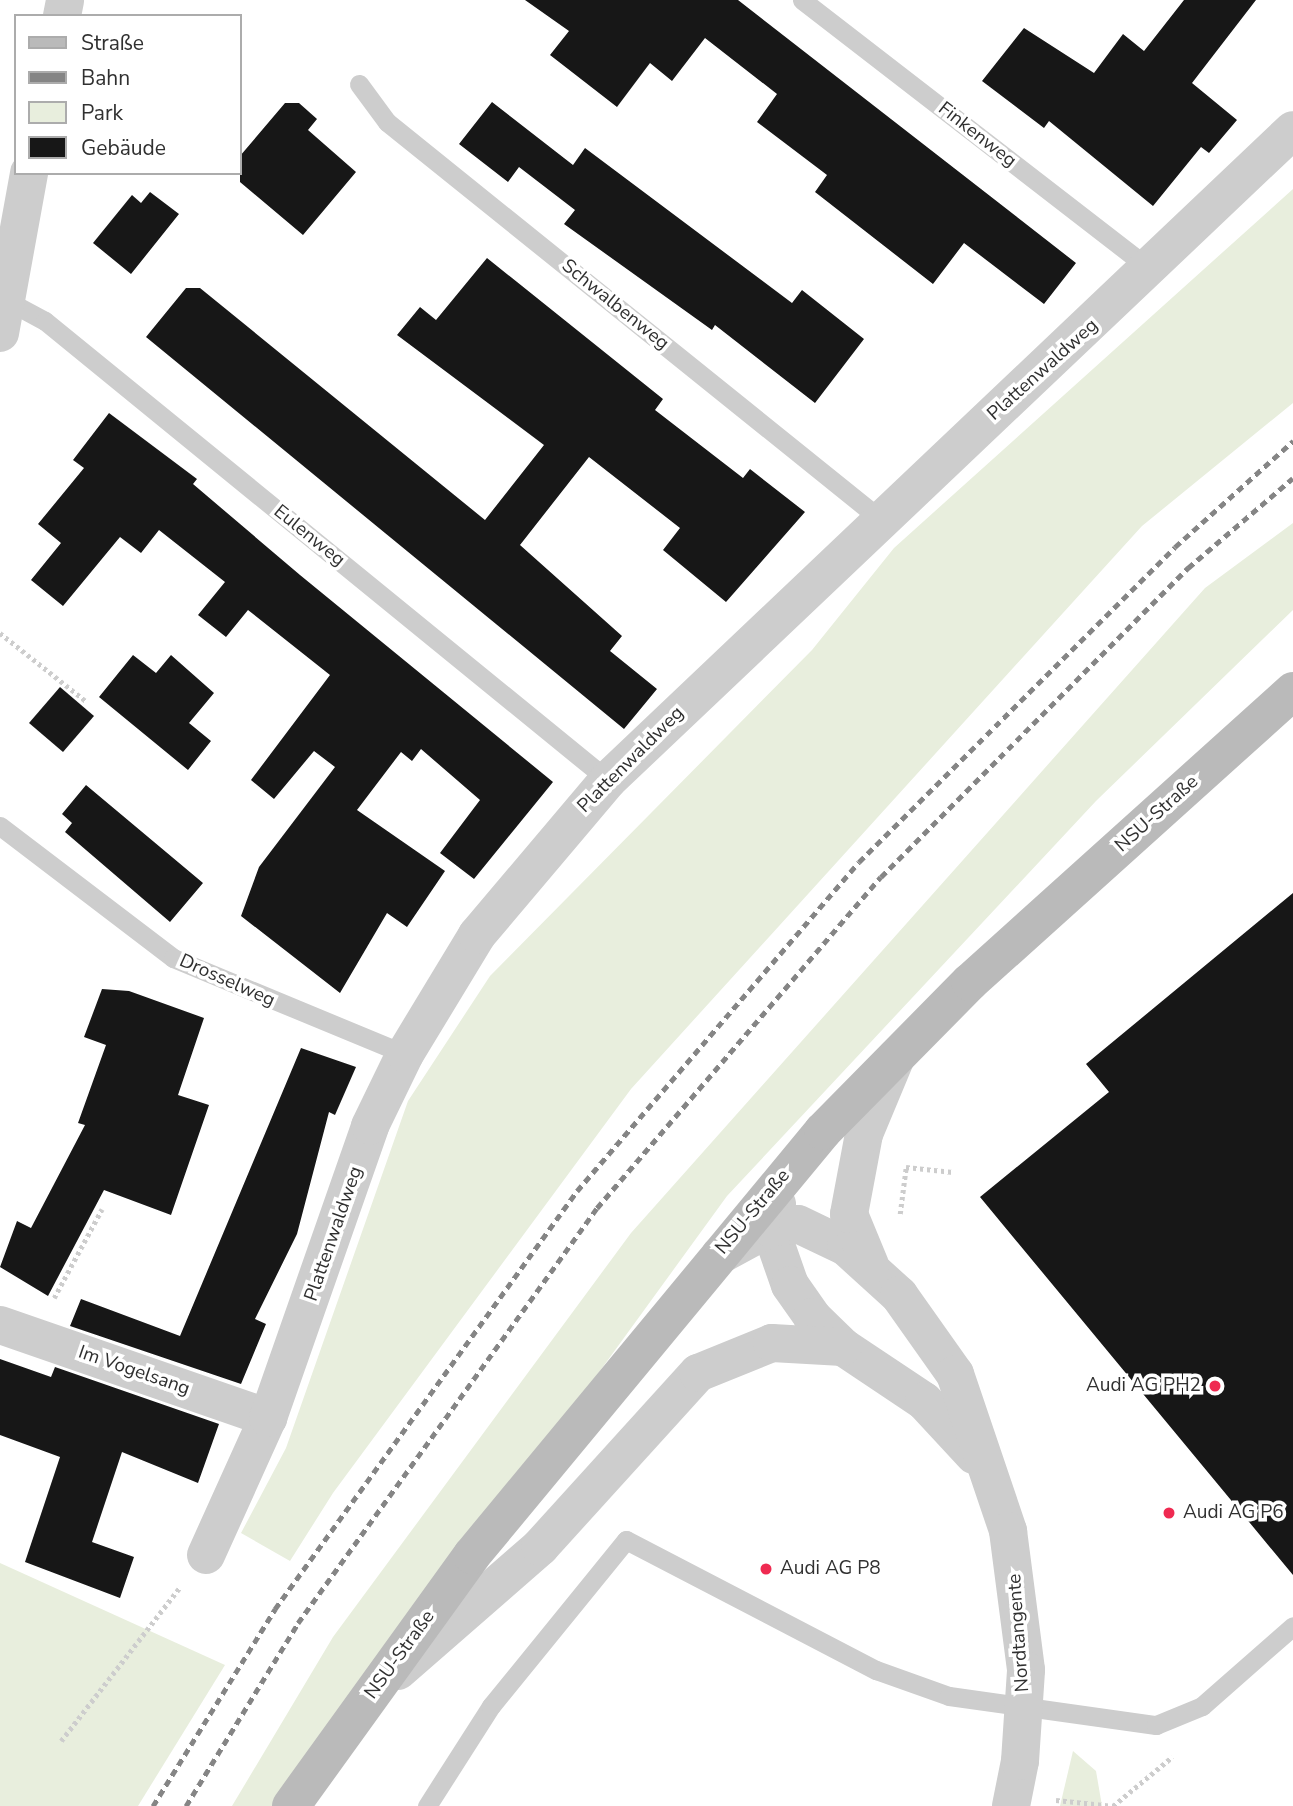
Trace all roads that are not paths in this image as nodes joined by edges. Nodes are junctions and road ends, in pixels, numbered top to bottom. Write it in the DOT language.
graph roads {
  1 [pos="802,0"];
  2 [pos="359,85"];
  3 [pos="1293,130"];
  4 [pos="29,175"];
  5 [pos="1151,270"];
  6 [pos="3,316"];
  7 [pos="879,518"];
  8 [pos="1293,691"];
  9 [pos="608,780"];
  10 [pos="0,826"];
  11 [pos="405,1054"];
  12 [pos="896,1056"];
  13 [pos="785,1173"];
  14 [pos="770,1228"];
  15 [pos="713,1258"];
  16 [pos="871,1266"];
  17 [pos="17,1330"];
  18 [pos="843,1347"];
  19 [pos="268,1418"];
  20 [pos="982,1465"];
  21 [pos="206,1555"];
  22 [pos="1293,1626"];
  23 [pos="373,1693"];
  24 [pos="292,1805"];
  25 [pos="427,1806"];
  26 [pos="1011,1806"];
  1 -- 5 [label="lane, Finkenweg"];
  2 -- 7 [label="lane, Schwalbenweg"];
  3 -- 5 [label="street, Plattenwaldweg"];
  4 -- 6 [label="street"];
  5 -- 7 [label="street, Plattenwaldweg"];
  6 -- 9 [label="lane, Eulenweg"];
  7 -- 9 [label="street, Plattenwaldweg"];
  8 -- 12 [label="main road, NSU-Straße"];
  9 -- 11 [label="street, Plattenwaldweg"];
  10 -- 11 [label="lane, Drosselweg"];
  11 -- 19 [label="street, Plattenwaldweg"];
  12 -- 13 [label="main road, NSU-Straße"];
  12 -- 16 [label="street"];
  13 -- 14 [label="street"];
  13 -- 15 [label="main road, NSU-Straße"];
  14 -- 15 [label="street"];
  14 -- 16 [label="street"];
  14 -- 18 [label="street"];
  15 -- 23 [label="main road, NSU-Straße"];
  16 -- 20 [label="street, Nordtangente"];
  17 -- 19 [label="street, Im Vogelsang"];
  18 -- 20 [label="street"];
  18 -- 23 [label="street"];
  19 -- 21 [label="street, Plattenwaldweg"];
  20 -- 26 [label="street, Nordtangente, bridge"];
  22 -- 25 [label="lane"];
  23 -- 24 [label="main road, NSU-Straße"];
}
